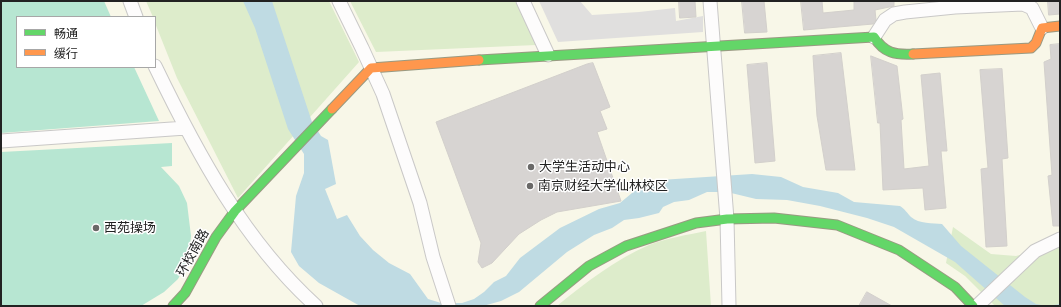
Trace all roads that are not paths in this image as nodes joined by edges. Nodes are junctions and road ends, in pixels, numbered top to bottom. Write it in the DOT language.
graph roads {
  1 [pos="130,1"];
  2 [pos="339,1"];
  3 [pos="523,1"];
  4 [pos="710,1"];
  5 [pos="136,16"];
  6 [pos="1060,26"];
  7 [pos="1042,28"];
  8 [pos="874,37"];
  9 [pos="712,46"];
  10 [pos="548,55"];
  11 [pos="156,68"];
  12 [pos="371,68"];
  13 [pos="186,128"];
  14 [pos="1,141"];
  15 [pos="235,211"];
  16 [pos="727,219"];
  17 [pos="1060,239"];
  18 [pos="447,302"];
  19 [pos="173,306"];
  20 [pos="316,306"];
  21 [pos="540,306"];
  22 [pos="728,306"];
  23 [pos="973,306"];
  24 [pos="977,306"];
  1 -- 5 [label="street"];
  2 -- 12 [label="street"];
  3 -- 10 [label="street"];
  4 -- 9 [label="street"];
  6 -- 7 [label="street"];
  7 -- 8 [label="street"];
  7 -- 8 [label="street"];
  8 -- 9 [label="street"];
  9 -- 10 [label="street"];
  9 -- 16 [label="street"];
  10 -- 12 [label="street"];
  11 -- 13 [label="street"];
  12 -- 15 [label="street, 环校南路"];
  12 -- 18 [label="street"];
  13 -- 14 [label="street"];
  13 -- 15 [label="street"];
  15 -- 19 [label="street, 环校南路"];
  15 -- 20 [label="street"];
  16 -- 21 [label="street"];
  16 -- 22 [label="street"];
  16 -- 23 [label="street"];
  17 -- 24 [label="street"];
}
